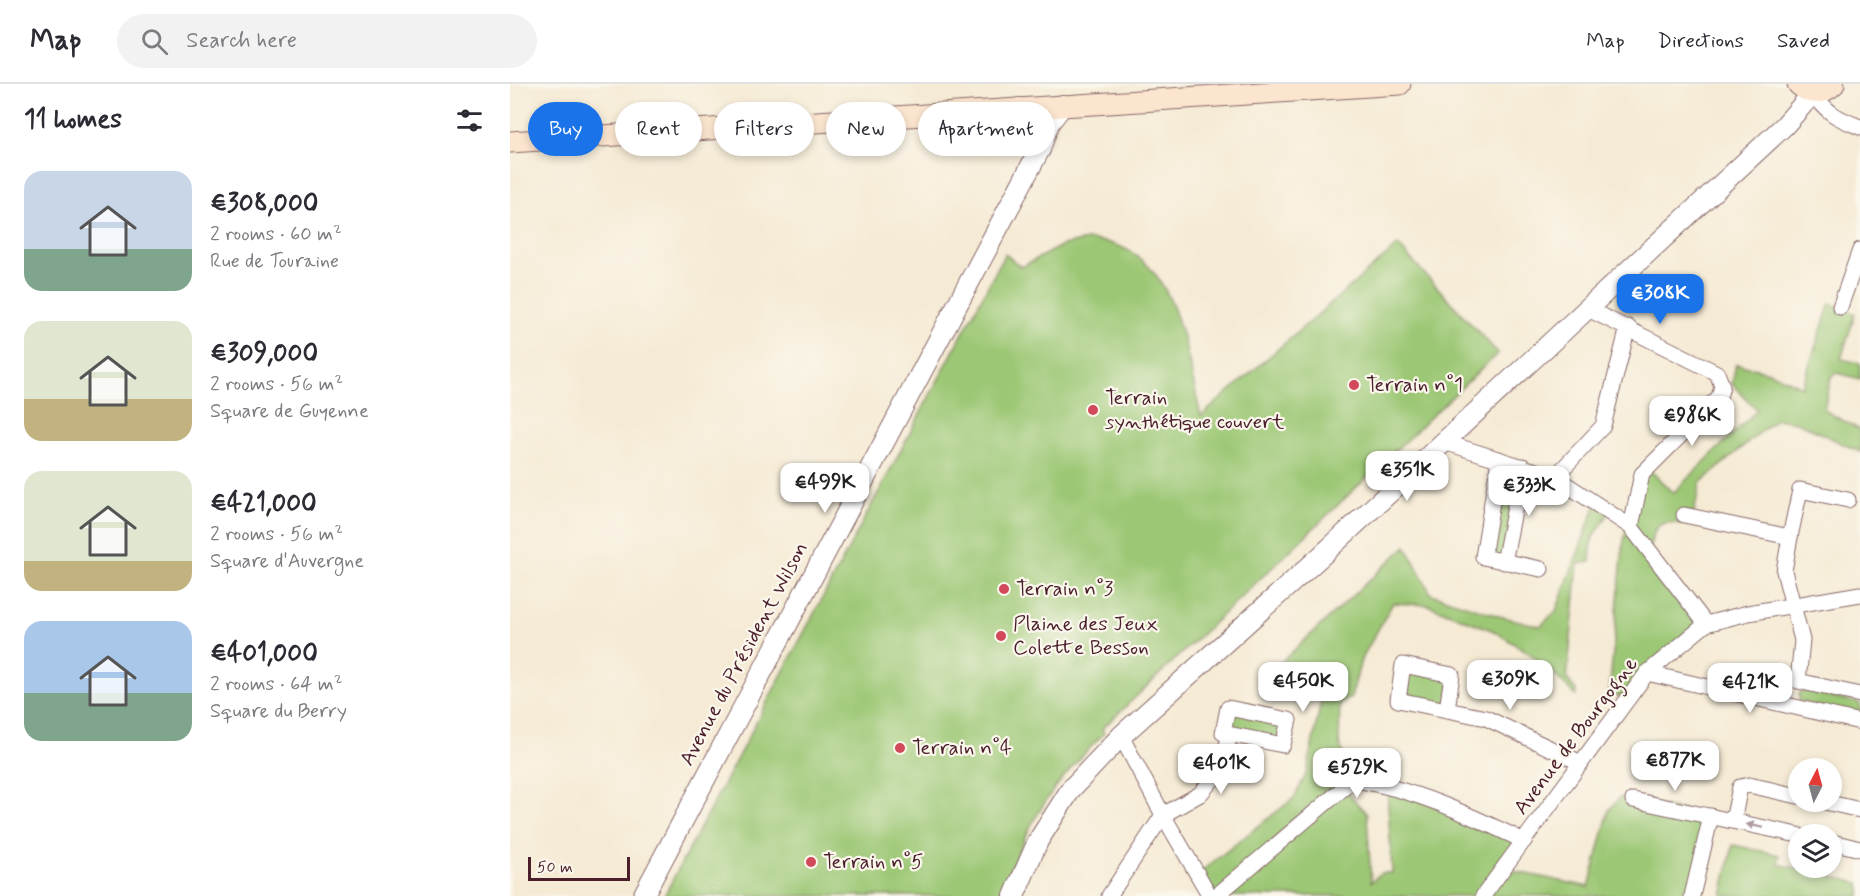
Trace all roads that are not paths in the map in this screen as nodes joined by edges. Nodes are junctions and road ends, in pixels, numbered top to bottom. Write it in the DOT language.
graph roads {
  1 [pos="1400,84"];
  2 [pos="1815,86"];
  3 [pos="1063,105"];
  4 [pos="1055,106"];
  5 [pos="918,115"];
  6 [pos="1055,115"];
  7 [pos="1860,127"];
  8 [pos="510,142"];
  9 [pos="1036,156"];
  10 [pos="1860,250"];
  11 [pos="1840,308"];
  12 [pos="1587,309"];
  13 [pos="1628,327"];
  14 [pos="1444,441"];
  15 [pos="1500,459"];
  16 [pos="1523,466"];
  17 [pos="1555,477"];
  18 [pos="1848,500"];
  19 [pos="1684,514"];
  20 [pos="1631,527"];
  21 [pos="1790,537"];
  22 [pos="1504,562"];
  23 [pos="1541,569"];
  24 [pos="1860,594"];
  25 [pos="1792,605"];
  26 [pos="1706,624"];
  27 [pos="1647,673"];
  28 [pos="1798,681"];
  29 [pos="1860,695"];
  30 [pos="1793,707"];
  31 [pos="1447,710"];
  32 [pos="1860,722"];
  33 [pos="1230,735"];
  34 [pos="1121,736"];
  35 [pos="1581,763"];
  36 [pos="1788,794"];
  37 [pos="1633,800"];
  38 [pos="1842,806"];
  39 [pos="1860,810"];
  40 [pos="1163,815"];
  41 [pos="1711,816"];
  42 [pos="1733,821"];
  43 [pos="1788,833"];
  44 [pos="1524,841"];
  45 [pos="1842,844"];
  46 [pos="1860,849"];
  47 [pos="643,896"];
  48 [pos="1014,896"];
  49 [pos="1108,896"];
  50 [pos="1210,896"];
  51 [pos="1216,896"];
  52 [pos="1483,896"];
  53 [pos="1692,896"];
  1 -- 3 [label="main road"];
  2 -- 7 [label="street"];
  2 -- 12 [label="street"];
  3 -- 4 [label="main road"];
  3 -- 6 [label="street, Avenue du Président Wilson"];
  5 -- 8 [label="main road"];
  9 -- 47 [label="street, Avenue du Président Wilson"];
  10 -- 11 [label="street"];
  12 -- 13 [label="street"];
  12 -- 14 [label="street"];
  13 -- 17 [label="street"];
  13 -- 20 [label="street"];
  14 -- 15 [label="street"];
  14 -- 34 [label="street"];
  15 -- 16 [label="street"];
  15 -- 22 [label="street"];
  16 -- 17 [label="street"];
  16 -- 22 [label="street"];
  17 -- 20 [label="street"];
  18 -- 21 [label="street"];
  19 -- 21 [label="street"];
  20 -- 26 [label="street"];
  21 -- 25 [label="street"];
  22 -- 23 [label="street"];
  24 -- 25 [label="street, Avenue de Bourgogne"];
  25 -- 26 [label="street, Avenue de Bourgogne"];
  25 -- 28 [label="street"];
  26 -- 27 [label="street, Avenue de Bourgogne"];
  27 -- 30 [label="street"];
  27 -- 35 [label="street, Avenue de Bourgogne"];
  28 -- 29 [label="street"];
  28 -- 30 [label="street"];
  30 -- 32 [label="street"];
  31 -- 35 [label="street"];
  33 -- 40 [label="street"];
  34 -- 40 [label="street"];
  34 -- 48 [label="street"];
  35 -- 44 [label="street, Avenue de Bourgogne"];
  36 -- 42 [label="street"];
  37 -- 41 [label="street"];
  38 -- 39 [label="street"];
  40 -- 49 [label="street"];
  40 -- 50 [label="street"];
  41 -- 42 [label="street"];
  41 -- 53 [label="street"];
  43 -- 42 [label="street, one-way"];
  44 -- 51 [label="street"];
  44 -- 52 [label="street, Avenue de Bourgogne"];
  45 -- 46 [label="street"];
}
